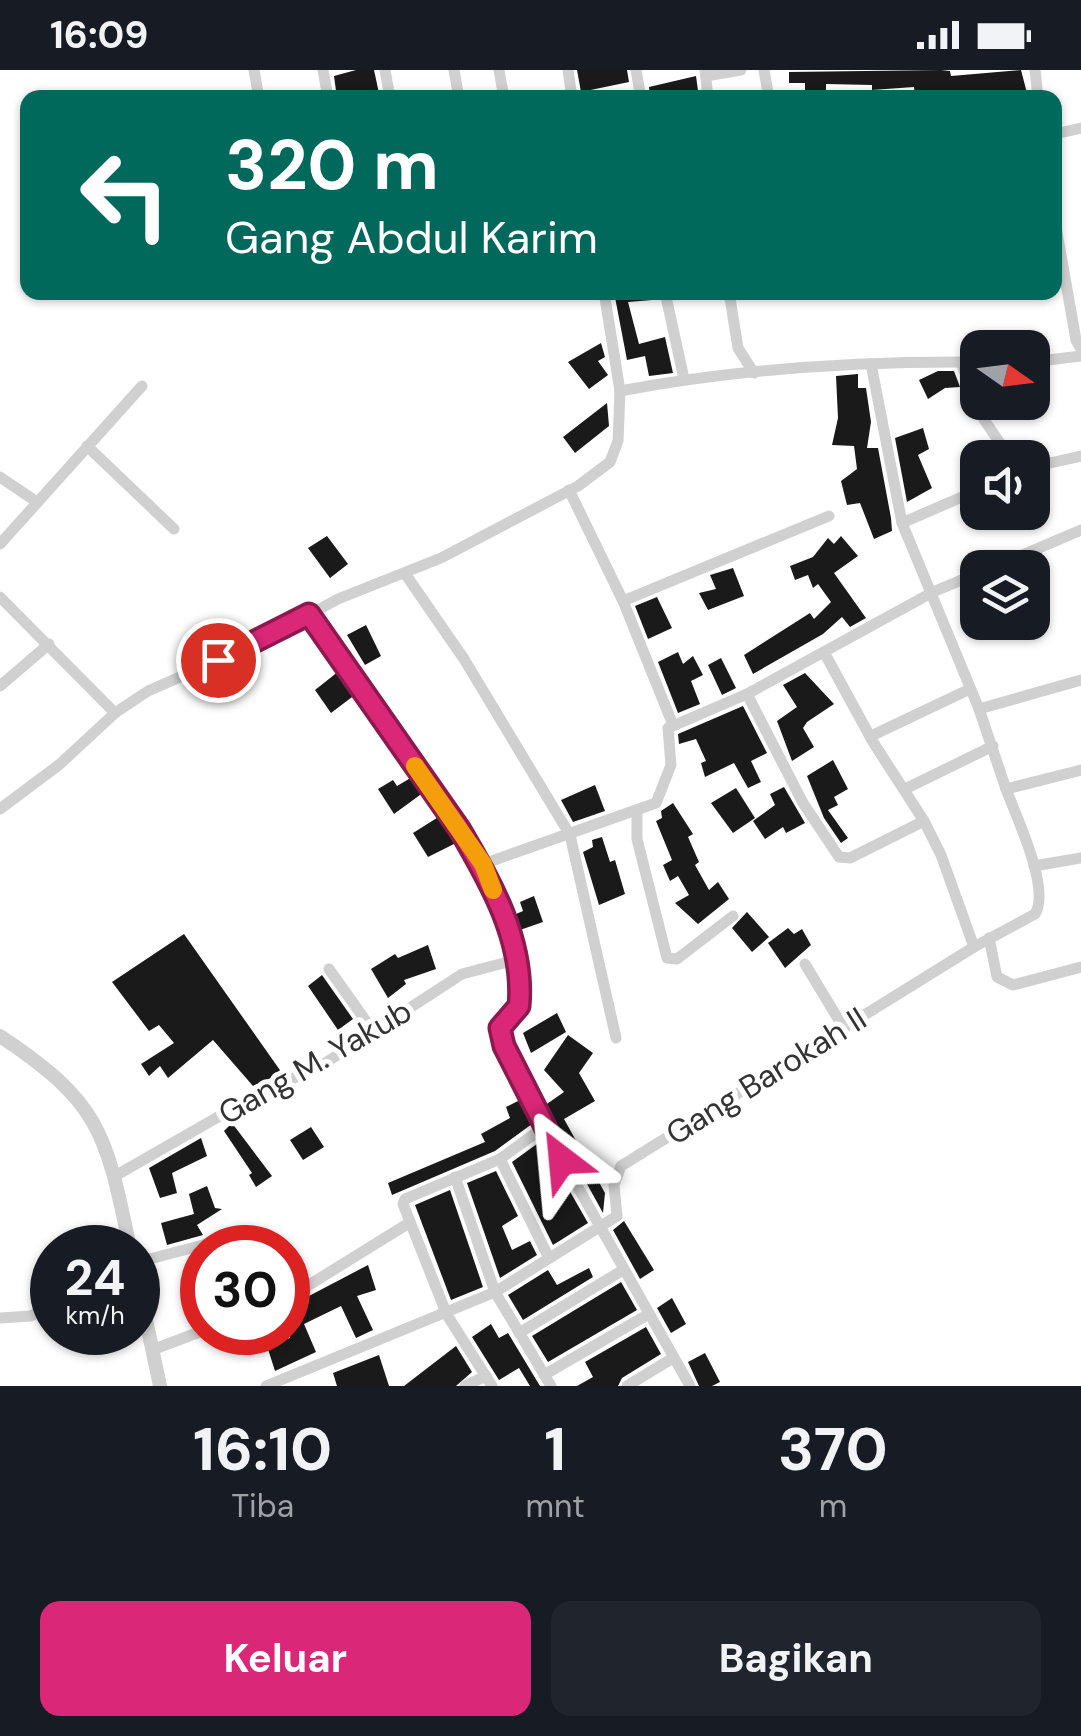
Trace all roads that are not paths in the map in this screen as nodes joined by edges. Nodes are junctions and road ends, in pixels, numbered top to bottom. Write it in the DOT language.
graph roads {
  1 [pos="741,70"];
  2 [pos="705,73"];
  3 [pos="1062,271"];
  4 [pos="1081,291"];
  5 [pos="1067,294"];
  6 [pos="605,300"];
  7 [pos="667,300"];
  8 [pos="730,300"];
  9 [pos="1081,352"];
  10 [pos="1050,358"];
  11 [pos="960,362"];
  12 [pos="871,364"];
  13 [pos="754,373"];
  14 [pos="684,379"];
  15 [pos="142,386"];
  16 [pos="620,391"];
  17 [pos="87,446"];
  18 [pos="1081,456"];
  19 [pos="1050,464"];
  20 [pos="0,477"];
  21 [pos="569,490"];
  22 [pos="960,498"];
  23 [pos="37,502"];
  24 [pos="829,516"];
  25 [pos="902,522"];
  26 [pos="174,528"];
  27 [pos="1081,530"];
  28 [pos="0,544"];
  29 [pos="1034,550"];
  30 [pos="406,576"];
  31 [pos="960,581"];
  32 [pos="933,592"];
  33 [pos="0,596"];
  34 [pos="623,601"];
  35 [pos="309,614"];
  36 [pos="49,644"];
  37 [pos="825,654"];
  38 [pos="1081,680"];
  39 [pos="0,686"];
  40 [pos="970,689"];
  41 [pos="748,694"];
  42 [pos="979,710"];
  43 [pos="115,713"];
  44 [pos="673,725"];
  45 [pos="870,736"];
  46 [pos="993,746"];
  47 [pos="1081,770"];
  48 [pos="906,788"];
  49 [pos="1006,788"];
  50 [pos="0,810"];
  51 [pos="637,812"];
  52 [pos="924,822"];
  53 [pos="570,835"];
  54 [pos="1081,858"];
  55 [pos="483,864"];
  56 [pos="1034,866"];
  57 [pos="733,916"];
  58 [pos="989,938"];
  59 [pos="974,947"];
  60 [pos="519,958"];
  61 [pos="805,964"];
  62 [pos="1081,966"];
  63 [pos="328,969"];
  64 [pos="843,1027"];
  65 [pos="373,1031"];
  66 [pos="0,1036"];
  67 [pos="616,1038"];
  68 [pos="544,1127"];
  69 [pos="500,1159"];
  70 [pos="115,1176"];
  71 [pos="454,1177"];
  72 [pos="409,1223"];
  73 [pos="125,1225"];
  74 [pos="600,1227"];
  75 [pos="548,1256"];
  76 [pos="623,1270"];
  77 [pos="310,1284"];
  78 [pos="495,1292"];
  79 [pos="30,1312"];
  80 [pos="447,1316"];
  81 [pos="647,1316"];
  82 [pos="0,1318"];
  83 [pos="519,1333"];
  84 [pos="153,1355"];
  85 [pos="673,1358"];
  86 [pos="489,1381"];
  87 [pos="548,1381"];
  88 [pos="160,1386"];
  89 [pos="266,1386"];
  90 [pos="465,1386"];
  91 [pos="627,1386"];
  92 [pos="690,1386"];
  1 -- 2 [label="street"];
  3 -- 5 [label="street"];
  4 -- 5 [label="street"];
  5 -- 9 [label="street"];
  6 -- 16 [label="street"];
  7 -- 14 [label="street"];
  8 -- 13 [label="street"];
  9 -- 10 [label="street"];
  11 -- 12 [label="street"];
  12 -- 13 [label="street"];
  12 -- 25 [label="street"];
  13 -- 14 [label="street"];
  14 -- 16 [label="street"];
  15 -- 17 [label="street"];
  16 -- 21 [label="street"];
  17 -- 23 [label="street"];
  17 -- 26 [label="street"];
  18 -- 19 [label="street"];
  20 -- 23 [label="street"];
  21 -- 30 [label="street"];
  21 -- 34 [label="street"];
  22 -- 25 [label="street"];
  23 -- 28 [label="street"];
  24 -- 34 [label="street"];
  25 -- 32 [label="street"];
  27 -- 29 [label="street"];
  30 -- 35 [label="street"];
  30 -- 53 [label="street"];
  31 -- 32 [label="street"];
  32 -- 37 [label="street"];
  32 -- 40 [label="street"];
  33 -- 36 [label="street"];
  34 -- 44 [label="street"];
  35 -- 43 [label="street"];
  35 -- 55 [label="street"];
  36 -- 39 [label="street"];
  36 -- 43 [label="street"];
  37 -- 41 [label="street"];
  37 -- 45 [label="street"];
  38 -- 42 [label="street"];
  40 -- 42 [label="street"];
  40 -- 45 [label="street"];
  41 -- 44 [label="street"];
  41 -- 52 [label="street"];
  42 -- 46 [label="street"];
  43 -- 50 [label="street"];
  44 -- 51 [label="street"];
  45 -- 48 [label="street"];
  46 -- 48 [label="street"];
  46 -- 49 [label="street"];
  47 -- 49 [label="street"];
  48 -- 52 [label="street"];
  49 -- 56 [label="street"];
  51 -- 53 [label="street"];
  51 -- 57 [label="street"];
  52 -- 59 [label="street"];
  53 -- 55 [label="street"];
  53 -- 67 [label="street"];
  54 -- 56 [label="street"];
  55 -- 60 [label="street"];
  56 -- 58 [label="street, Gang Barokah II"];
  58 -- 59 [label="street, Gang Barokah II"];
  58 -- 62 [label="street"];
  59 -- 64 [label="street, Gang Barokah II"];
  60 -- 65 [label="street, Gang M. Yakub"];
  60 -- 68 [label="street"];
  61 -- 64 [label="street"];
  63 -- 65 [label="street"];
  64 -- 74 [label="street, Gang Barokah II"];
  65 -- 70 [label="street, Gang M. Yakub"];
  66 -- 70 [label="street"];
  68 -- 69 [label="street"];
  68 -- 74 [label="street"];
  69 -- 71 [label="street"];
  69 -- 75 [label="street"];
  70 -- 73 [label="street"];
  71 -- 72 [label="street"];
  71 -- 78 [label="street"];
  72 -- 77 [label="street"];
  72 -- 80 [label="street"];
  74 -- 75 [label="street"];
  74 -- 76 [label="street"];
  75 -- 78 [label="street"];
  76 -- 81 [label="street"];
  76 -- 83 [label="street"];
  78 -- 80 [label="street"];
  78 -- 83 [label="street"];
  79 -- 82 [label="street"];
  80 -- 86 [label="street"];
  80 -- 89 [label="street"];
  81 -- 85 [label="street"];
  81 -- 87 [label="street"];
  83 -- 87 [label="street"];
  84 -- 88 [label="street"];
  85 -- 91 [label="street"];
  85 -- 92 [label="street"];
  86 -- 90 [label="street"];
}
